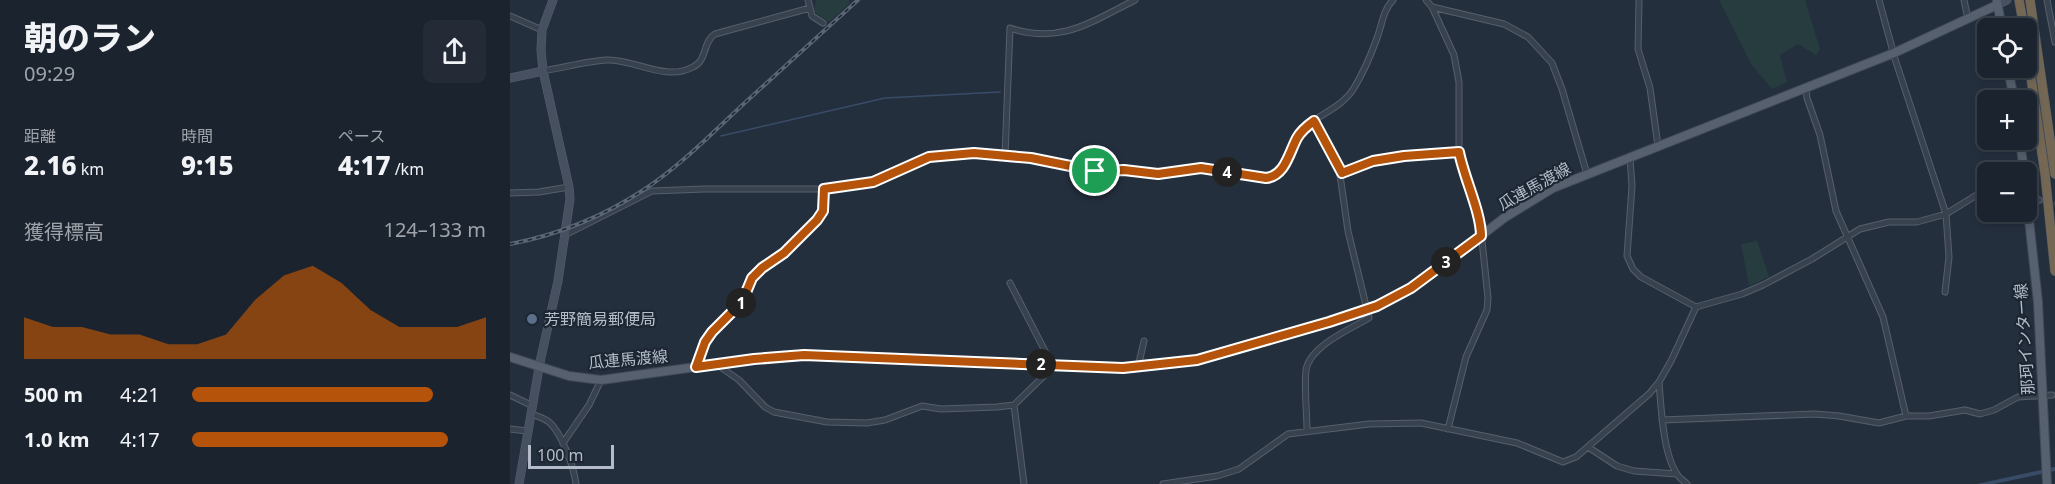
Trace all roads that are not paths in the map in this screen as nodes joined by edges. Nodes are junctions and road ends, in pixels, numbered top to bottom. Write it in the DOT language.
graph roads {
  1 [pos="553,0"];
  2 [pos="810,0"];
  3 [pos="1135,0"];
  4 [pos="1393,0"];
  5 [pos="1426,0"];
  6 [pos="1639,0"];
  7 [pos="1879,0"];
  8 [pos="1964,0"];
  9 [pos="2007,0"];
  10 [pos="2030,0"];
  11 [pos="2047,0"];
  12 [pos="2019,1"];
  13 [pos="1997,2"];
  14 [pos="1432,7"];
  15 [pos="810,8"];
  16 [pos="510,16"];
  17 [pos="1999,18"];
  18 [pos="2022,18"];
  19 [pos="1968,19"];
  20 [pos="823,23"];
  21 [pos="542,30"];
  22 [pos="2055,42"];
  23 [pos="1894,53"];
  24 [pos="543,71"];
  25 [pos="510,78"];
  26 [pos="2031,78"];
  27 [pos="1806,88"];
  28 [pos="1314,121"];
  29 [pos="1658,146"];
  30 [pos="1459,152"];
  31 [pos="1005,156"];
  32 [pos="1630,157"];
  33 [pos="1342,173"];
  34 [pos="1587,174"];
  35 [pos="2055,174"];
  36 [pos="569,188"];
  37 [pos="824,189"];
  38 [pos="510,193"];
  39 [pos="1977,195"];
  40 [pos="1946,214"];
  41 [pos="2030,222"];
  42 [pos="565,235"];
  43 [pos="1481,236"];
  44 [pos="1847,238"];
  45 [pos="2055,271"];
  46 [pos="1010,283"];
  47 [pos="1945,292"];
  48 [pos="1696,307"];
  49 [pos="1367,310"];
  50 [pos="1144,341"];
  51 [pos="510,357"];
  52 [pos="716,364"];
  53 [pos="1049,365"];
  54 [pos="539,367"];
  55 [pos="696,367"];
  56 [pos="1138,367"];
  57 [pos="601,380"];
  58 [pos="1659,382"];
  59 [pos="510,395"];
  60 [pos="2048,395"];
  61 [pos="1014,405"];
  62 [pos="532,410"];
  63 [pos="1906,416"];
  64 [pos="1662,420"];
  65 [pos="510,429"];
  66 [pos="1448,429"];
  67 [pos="527,431"];
  68 [pos="1307,431"];
  69 [pos="563,443"];
  70 [pos="1588,447"];
  71 [pos="1677,474"];
  72 [pos="1217,476"];
  73 [pos="519,484"];
  74 [pos="576,484"];
  75 [pos="1024,484"];
  76 [pos="1163,484"];
  77 [pos="1218,484"];
  78 [pos="1687,484"];
  79 [pos="2047,484"];
  1 -- 21 [label="street"];
  2 -- 15 [label="street"];
  3 -- 31 [label="street"];
  4 -- 28 [label="street"];
  5 -- 14 [label="street"];
  6 -- 29 [label="street"];
  7 -- 23 [label="street"];
  8 -- 19 [label="street"];
  9 -- 13 [label="street"];
  10 -- 35 [label="highway"];
  11 -- 22 [label="street"];
  12 -- 18 [label="highway"];
  13 -- 17 [label="main road"];
  13 -- 19 [label="main road, 瓜連馬渡線"];
  14 -- 30 [label="street"];
  14 -- 34 [label="street"];
  15 -- 20 [label="street"];
  15 -- 24 [label="street"];
  16 -- 21 [label="street"];
  19 -- 23 [label="main road, 瓜連馬渡線"];
  21 -- 24 [label="street"];
  23 -- 27 [label="main road, 瓜連馬渡線"];
  23 -- 40 [label="street"];
  24 -- 25 [label="street"];
  24 -- 36 [label="street"];
  26 -- 45 [label="highway"];
  27 -- 29 [label="main road, 瓜連馬渡線"];
  27 -- 44 [label="street"];
  28 -- 31 [label="street"];
  28 -- 33 [label="street"];
  29 -- 32 [label="main road, 瓜連馬渡線"];
  30 -- 33 [label="street"];
  30 -- 43 [label="street"];
  31 -- 37 [label="street"];
  32 -- 34 [label="main road, 瓜連馬渡線"];
  32 -- 48 [label="street"];
  33 -- 49 [label="street"];
  34 -- 43 [label="main road, 瓜連馬渡線"];
  36 -- 38 [label="street"];
  36 -- 42 [label="street"];
  37 -- 42 [label="street"];
  37 -- 55 [label="street"];
  39 -- 40 [label="street"];
  40 -- 44 [label="street"];
  40 -- 47 [label="street"];
  41 -- 60 [label="main road, 那珂インター線"];
  42 -- 54 [label="street"];
  43 -- 49 [label="main road, 瓜連馬渡線"];
  43 -- 66 [label="street"];
  44 -- 48 [label="street"];
  44 -- 63 [label="street"];
  46 -- 53 [label="street"];
  48 -- 58 [label="street"];
  49 -- 56 [label="main road, 瓜連馬渡線"];
  49 -- 68 [label="street"];
  50 -- 56 [label="street"];
  51 -- 54 [label="main road, 瓜連馬渡線"];
  52 -- 53 [label="main road, 瓜連馬渡線"];
  52 -- 55 [label="main road, 瓜連馬渡線"];
  52 -- 61 [label="street"];
  53 -- 56 [label="main road, 瓜連馬渡線"];
  53 -- 61 [label="street"];
  54 -- 57 [label="main road, 瓜連馬渡線"];
  54 -- 62 [label="street"];
  55 -- 57 [label="main road, 瓜連馬渡線"];
  57 -- 69 [label="street"];
  58 -- 64 [label="street"];
  58 -- 70 [label="street"];
  59 -- 62 [label="street"];
  60 -- 63 [label="street"];
  60 -- 79 [label="main road, 那珂インター線"];
  61 -- 75 [label="street"];
  62 -- 67 [label="street"];
  62 -- 69 [label="street"];
  63 -- 64 [label="street"];
  64 -- 71 [label="street"];
  65 -- 67 [label="street"];
  66 -- 68 [label="street"];
  66 -- 70 [label="street"];
  67 -- 73 [label="street"];
  68 -- 72 [label="street"];
  69 -- 74 [label="street"];
  70 -- 71 [label="street"];
  71 -- 78 [label="street"];
  72 -- 76 [label="street"];
  72 -- 77 [label="street"];
}
